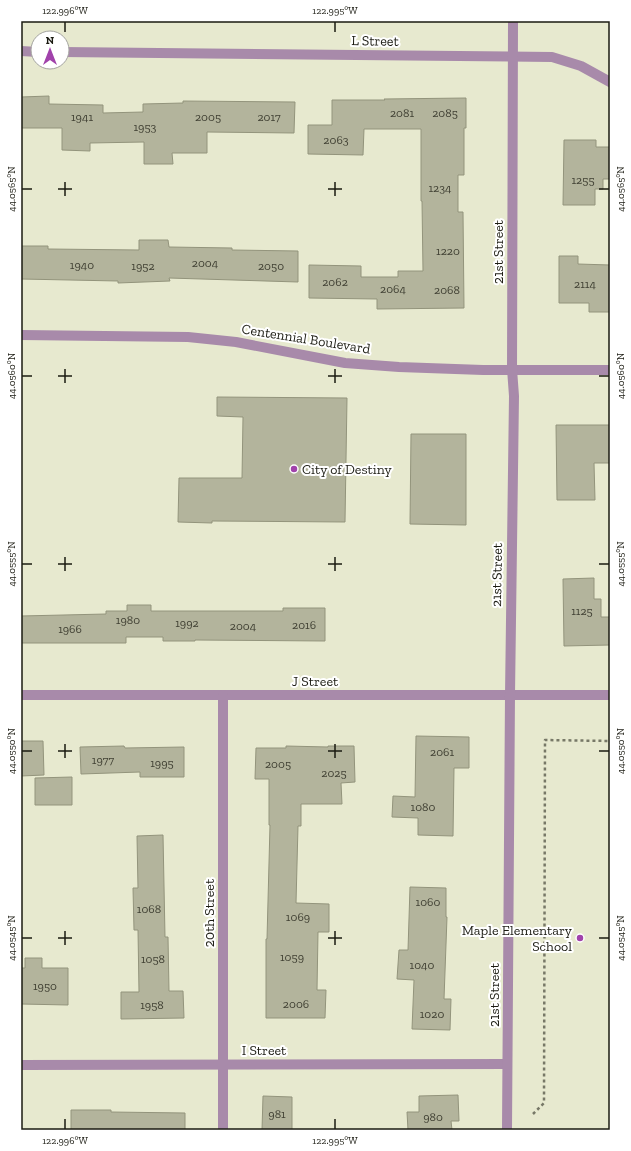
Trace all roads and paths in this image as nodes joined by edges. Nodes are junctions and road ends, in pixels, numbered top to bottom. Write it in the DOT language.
graph roads {
  1 [pos="513,21"];
  2 [pos="70,52"];
  3 [pos="513,56"];
  4 [pos="610,82"];
  5 [pos="21,335"];
  6 [pos="512,369"];
  7 [pos="610,370"];
  8 [pos="21,694"];
  9 [pos="223,695"];
  10 [pos="510,695"];
  11 [pos="610,695"];
  12 [pos="610,741"];
  13 [pos="223,1064"];
  14 [pos="507,1064"];
  15 [pos="21,1065"];
  16 [pos="533,1114"];
  17 [pos="223,1130"];
  18 [pos="507,1130"];
  1 -- 3 [label="street, 21st Street"];
  2 -- 3 [label="street, L Street"];
  3 -- 4 [label="street, L Street"];
  3 -- 6 [label="street, 21st Street"];
  5 -- 6 [label="street, Centennial Boulevard"];
  6 -- 7 [label="street, Centennial Boulevard"];
  6 -- 10 [label="street, 21st Street"];
  8 -- 9 [label="street, J Street"];
  9 -- 10 [label="street, J Street"];
  9 -- 13 [label="street, 20th Street"];
  10 -- 11 [label="street, J Street"];
  10 -- 14 [label="street, 21st Street"];
  12 -- 16 [label="path"];
  13 -- 14 [label="street, I Street"];
  13 -- 15 [label="street, I Street"];
  13 -- 17 [label="street, 20th Street"];
  14 -- 18 [label="street, 21st Street"];
}
